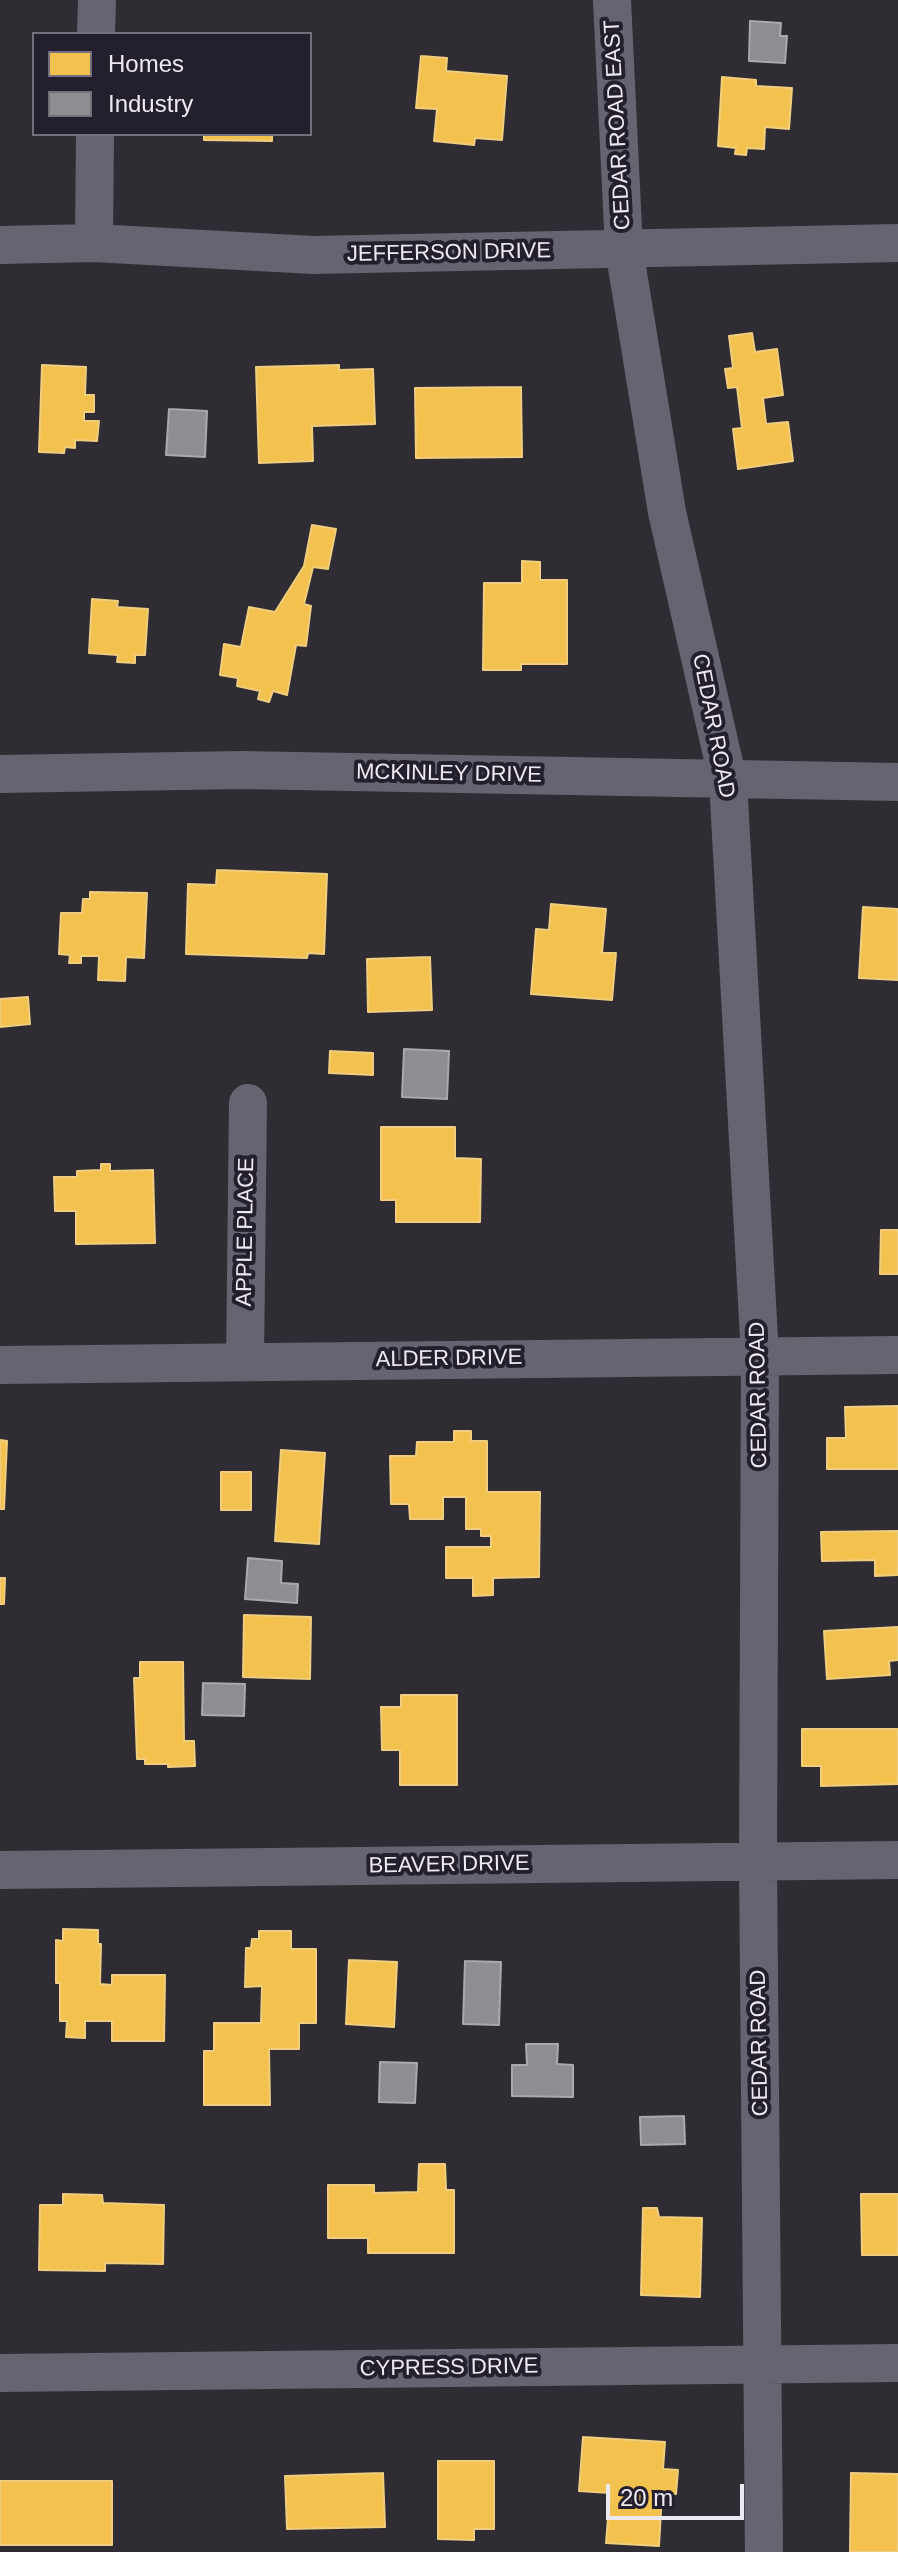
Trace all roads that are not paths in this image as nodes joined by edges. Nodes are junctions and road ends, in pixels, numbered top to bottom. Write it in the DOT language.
graph roads {
  1 [pos="97,0"];
  2 [pos="612,0"];
  3 [pos="96,32"];
  4 [pos="95,136"];
  5 [pos="94,243"];
  6 [pos="898,243"];
  7 [pos="0,245"];
  8 [pos="624,249"];
  9 [pos="0,774"];
  10 [pos="728,781"];
  11 [pos="898,782"];
  12 [pos="248,1103"];
  13 [pos="898,1355"];
  14 [pos="760,1356"];
  15 [pos="245,1362"];
  16 [pos="0,1365"];
  17 [pos="898,1860"];
  18 [pos="758,1862"];
  19 [pos="0,1870"];
  20 [pos="898,2363"];
  21 [pos="763,2364"];
  22 [pos="0,2373"];
  23 [pos="764,2552"];
  1 -- 3 [label="street"];
  2 -- 8 [label="street, CEDAR ROAD EAST"];
  4 -- 5 [label="street"];
  5 -- 7 [label="street, JEFFERSON DRIVE"];
  5 -- 8 [label="street, JEFFERSON DRIVE"];
  6 -- 8 [label="street, JEFFERSON DRIVE"];
  8 -- 10 [label="street, CEDAR ROAD"];
  9 -- 10 [label="street, MCKINLEY DRIVE"];
  10 -- 11 [label="street, MCKINLEY DRIVE"];
  10 -- 14 [label="street, CEDAR ROAD"];
  12 -- 15 [label="street, APPLE PLACE"];
  13 -- 14 [label="street, ALDER DRIVE"];
  14 -- 15 [label="street, ALDER DRIVE"];
  14 -- 18 [label="street, CEDAR ROAD"];
  15 -- 16 [label="street, ALDER DRIVE"];
  17 -- 18 [label="street, BEAVER DRIVE"];
  18 -- 19 [label="street, BEAVER DRIVE"];
  18 -- 21 [label="street, CEDAR ROAD"];
  20 -- 21 [label="street, CYPRESS DRIVE"];
  21 -- 22 [label="street, CYPRESS DRIVE"];
  21 -- 23 [label="street, CEDAR ROAD"];
}
